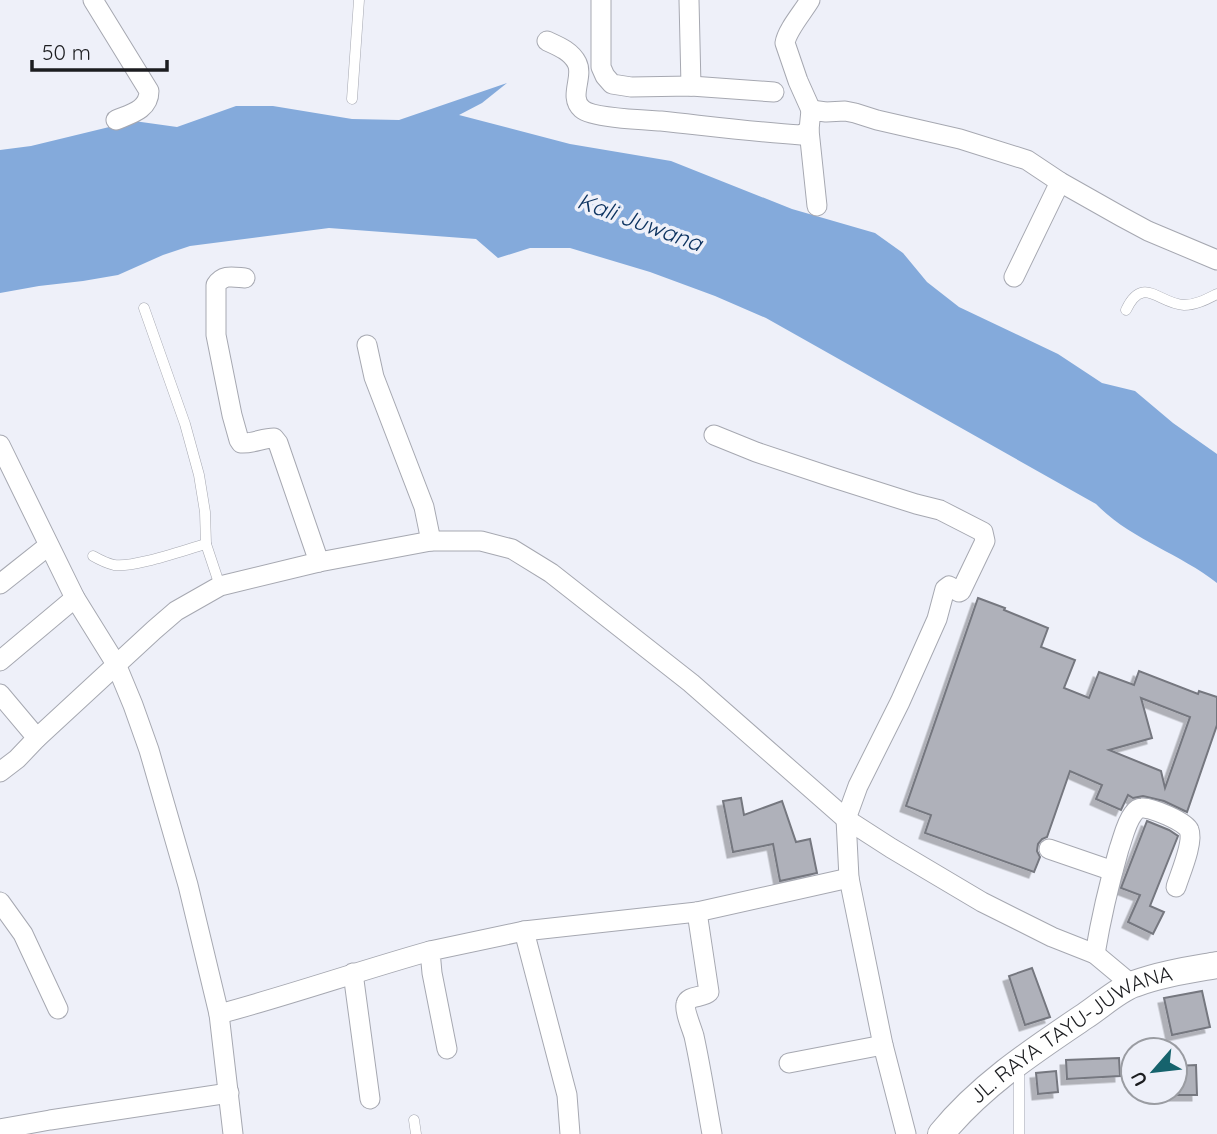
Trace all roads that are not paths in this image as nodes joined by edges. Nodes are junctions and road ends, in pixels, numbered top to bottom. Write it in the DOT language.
graph roads {
  1 [pos="93,0"];
  2 [pos="359,0"];
  3 [pos="601,0"];
  4 [pos="689,0"];
  5 [pos="810,0"];
  6 [pos="547,41"];
  7 [pos="691,86"];
  8 [pos="774,92"];
  9 [pos="352,99"];
  10 [pos="811,110"];
  11 [pos="116,120"];
  12 [pos="809,130"];
  13 [pos="1060,182"];
  14 [pos="817,206"];
  15 [pos="1217,260"];
  16 [pos="1014,277"];
  17 [pos="245,278"];
  18 [pos="1217,294"];
  19 [pos="144,307"];
  20 [pos="1126,310"];
  21 [pos="367,345"];
  22 [pos="714,435"];
  23 [pos="0,445"];
  24 [pos="431,541"];
  25 [pos="206,544"];
  26 [pos="48,546"];
  27 [pos="93,556"];
  28 [pos="319,562"];
  29 [pos="0,584"];
  30 [pos="220,586"];
  31 [pos="75,598"];
  32 [pos="0,661"];
  33 [pos="116,664"];
  34 [pos="0,694"];
  35 [pos="37,738"];
  36 [pos="0,772"];
  37 [pos="846,819"];
  38 [pos="1049,849"];
  39 [pos="1112,871"];
  40 [pos="849,877"];
  41 [pos="1177,887"];
  42 [pos="0,902"];
  43 [pos="697,912"];
  44 [pos="524,930"];
  45 [pos="430,951"];
  46 [pos="1095,954"];
  47 [pos="1217,965"];
  48 [pos="353,973"];
  49 [pos="1131,985"];
  50 [pos="58,1009"];
  51 [pos="219,1014"];
  52 [pos="883,1045"];
  53 [pos="447,1049"];
  54 [pos="1019,1061"];
  55 [pos="789,1063"];
  56 [pos="229,1093"];
  57 [pos="370,1099"];
  58 [pos="414,1120"];
  59 [pos="0,1129"];
  60 [pos="233,1134"];
  61 [pos="416,1134"];
  62 [pos="570,1134"];
  63 [pos="712,1134"];
  64 [pos="906,1134"];
  65 [pos="941,1134"];
  66 [pos="1019,1134"];
  1 -- 11 [label="street"];
  2 -- 9 [label="lane"];
  3 -- 7 [label="street"];
  4 -- 7 [label="street"];
  5 -- 10 [label="street"];
  6 -- 12 [label="street"];
  7 -- 8 [label="street"];
  10 -- 12 [label="street"];
  10 -- 13 [label="street"];
  12 -- 14 [label="street"];
  13 -- 15 [label="street"];
  13 -- 16 [label="street"];
  17 -- 28 [label="street"];
  18 -- 20 [label="lane"];
  19 -- 25 [label="lane"];
  21 -- 24 [label="street"];
  22 -- 37 [label="street"];
  23 -- 26 [label="street"];
  24 -- 28 [label="street"];
  24 -- 37 [label="street"];
  25 -- 27 [label="lane"];
  25 -- 30 [label="lane"];
  26 -- 29 [label="street"];
  26 -- 31 [label="street"];
  28 -- 30 [label="street"];
  30 -- 33 [label="street"];
  31 -- 32 [label="street"];
  31 -- 33 [label="street"];
  33 -- 35 [label="street"];
  33 -- 51 [label="street"];
  34 -- 35 [label="street"];
  35 -- 36 [label="street"];
  37 -- 40 [label="street"];
  37 -- 46 [label="street"];
  38 -- 39 [label="street"];
  39 -- 41 [label="street"];
  39 -- 46 [label="street"];
  40 -- 43 [label="street"];
  40 -- 52 [label="street"];
  42 -- 50 [label="street"];
  43 -- 44 [label="street"];
  43 -- 63 [label="street"];
  44 -- 45 [label="street"];
  44 -- 62 [label="street"];
  45 -- 48 [label="street"];
  45 -- 53 [label="street"];
  46 -- 49 [label="street"];
  47 -- 49 [label="main road, JL. RAYA TAYU-JUWANA"];
  48 -- 51 [label="street"];
  48 -- 57 [label="street"];
  49 -- 54 [label="main road, JL. RAYA TAYU-JUWANA"];
  51 -- 56 [label="street"];
  52 -- 55 [label="street"];
  52 -- 64 [label="street"];
  54 -- 65 [label="main road, JL. RAYA TAYU-JUWANA"];
  54 -- 66 [label="lane"];
  56 -- 59 [label="street"];
  56 -- 60 [label="street"];
  58 -- 61 [label="lane"];
}
